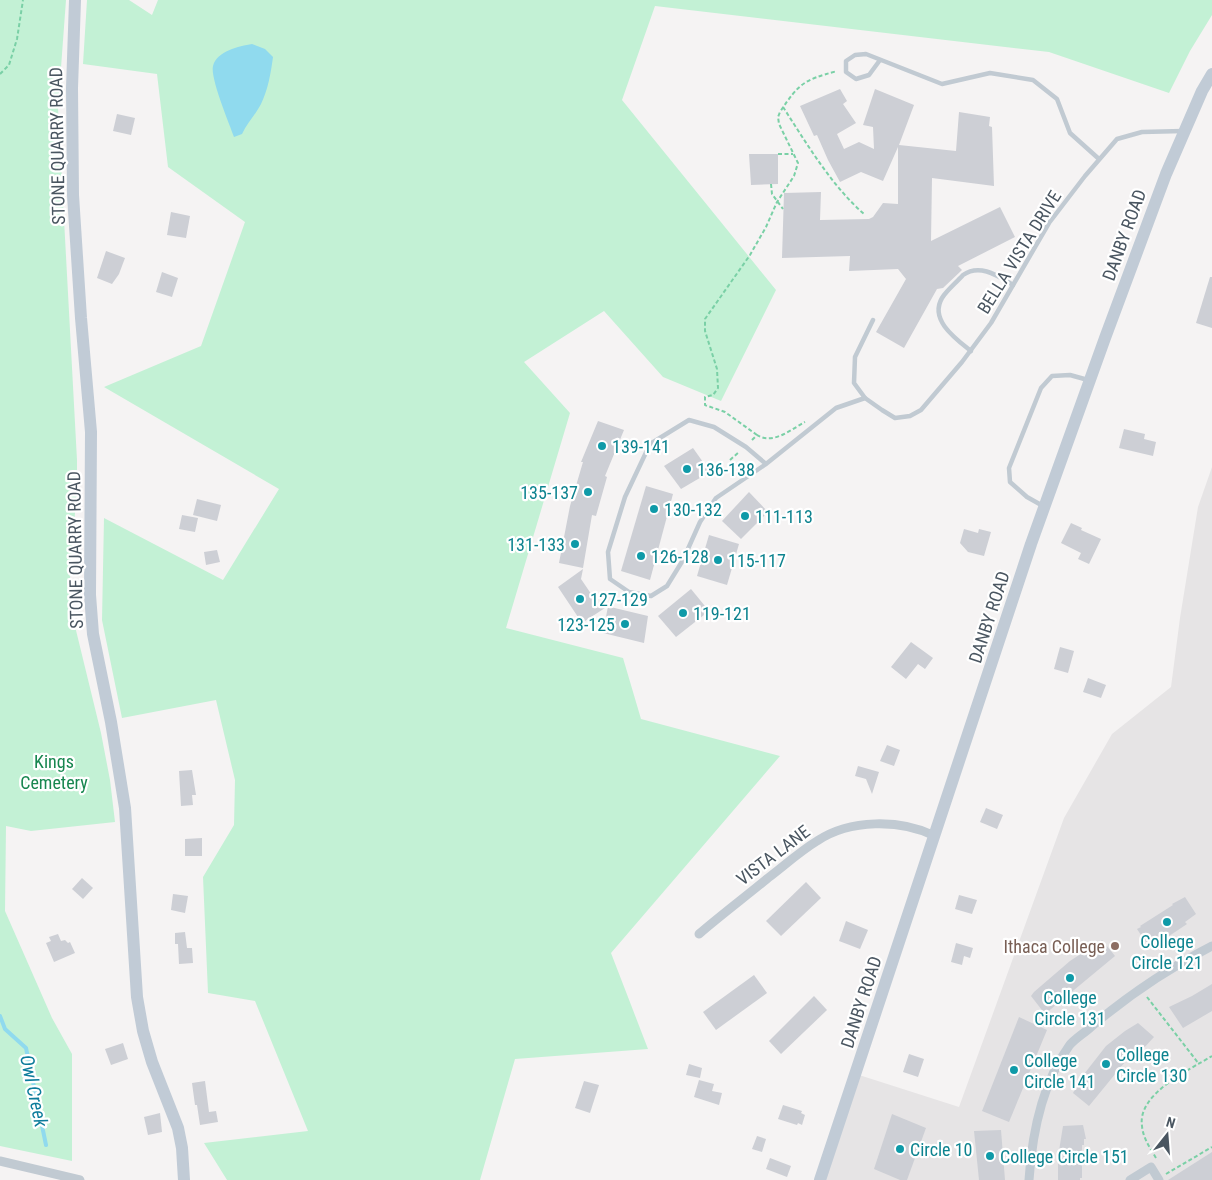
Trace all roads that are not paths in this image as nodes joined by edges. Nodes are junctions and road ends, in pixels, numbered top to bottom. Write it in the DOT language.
graph roads {
  1 [pos="75,0"];
  2 [pos="880,60"];
  3 [pos="1212,74"];
  4 [pos="1185,131"];
  5 [pos="1099,159"];
  6 [pos="1013,285"];
  7 [pos="873,320"];
  8 [pos="971,351"];
  9 [pos="1090,380"];
  10 [pos="864,398"];
  11 [pos="766,464"];
  12 [pos="1045,507"];
  13 [pos="935,836"];
  14 [pos="699,934"];
  15 [pos="1212,946"];
  16 [pos="0,1161"];
  17 [pos="80,1180"];
  18 [pos="184,1180"];
  19 [pos="820,1180"];
  20 [pos="1029,1180"];
  21 [pos="1130,1180"];
  22 [pos="1159,1180"];
  1 -- 18 [label="street, STONE QUARRY ROAD"];
  2 -- 2 [label="lane"];
  2 -- 5 [label="lane"];
  3 -- 4 [label="street, DANBY ROAD"];
  4 -- 5 [label="lane, BELLA VISTA DRIVE"];
  4 -- 9 [label="street, DANBY ROAD"];
  5 -- 6 [label="lane, BELLA VISTA DRIVE"];
  6 -- 8 [label="lane, BELLA VISTA DRIVE"];
  6 -- 8 [label="lane"];
  7 -- 10 [label="lane"];
  8 -- 10 [label="lane, BELLA VISTA DRIVE"];
  9 -- 12 [label="street, DANBY ROAD"];
  9 -- 12 [label="lane"];
  10 -- 11 [label="lane"];
  11 -- 11 [label="lane"];
  12 -- 13 [label="street, DANBY ROAD"];
  13 -- 14 [label="street, VISTA LANE"];
  13 -- 19 [label="street, DANBY ROAD"];
  15 -- 20 [label="street"];
  16 -- 17 [label="street"];
  21 -- 22 [label="street"];
}
